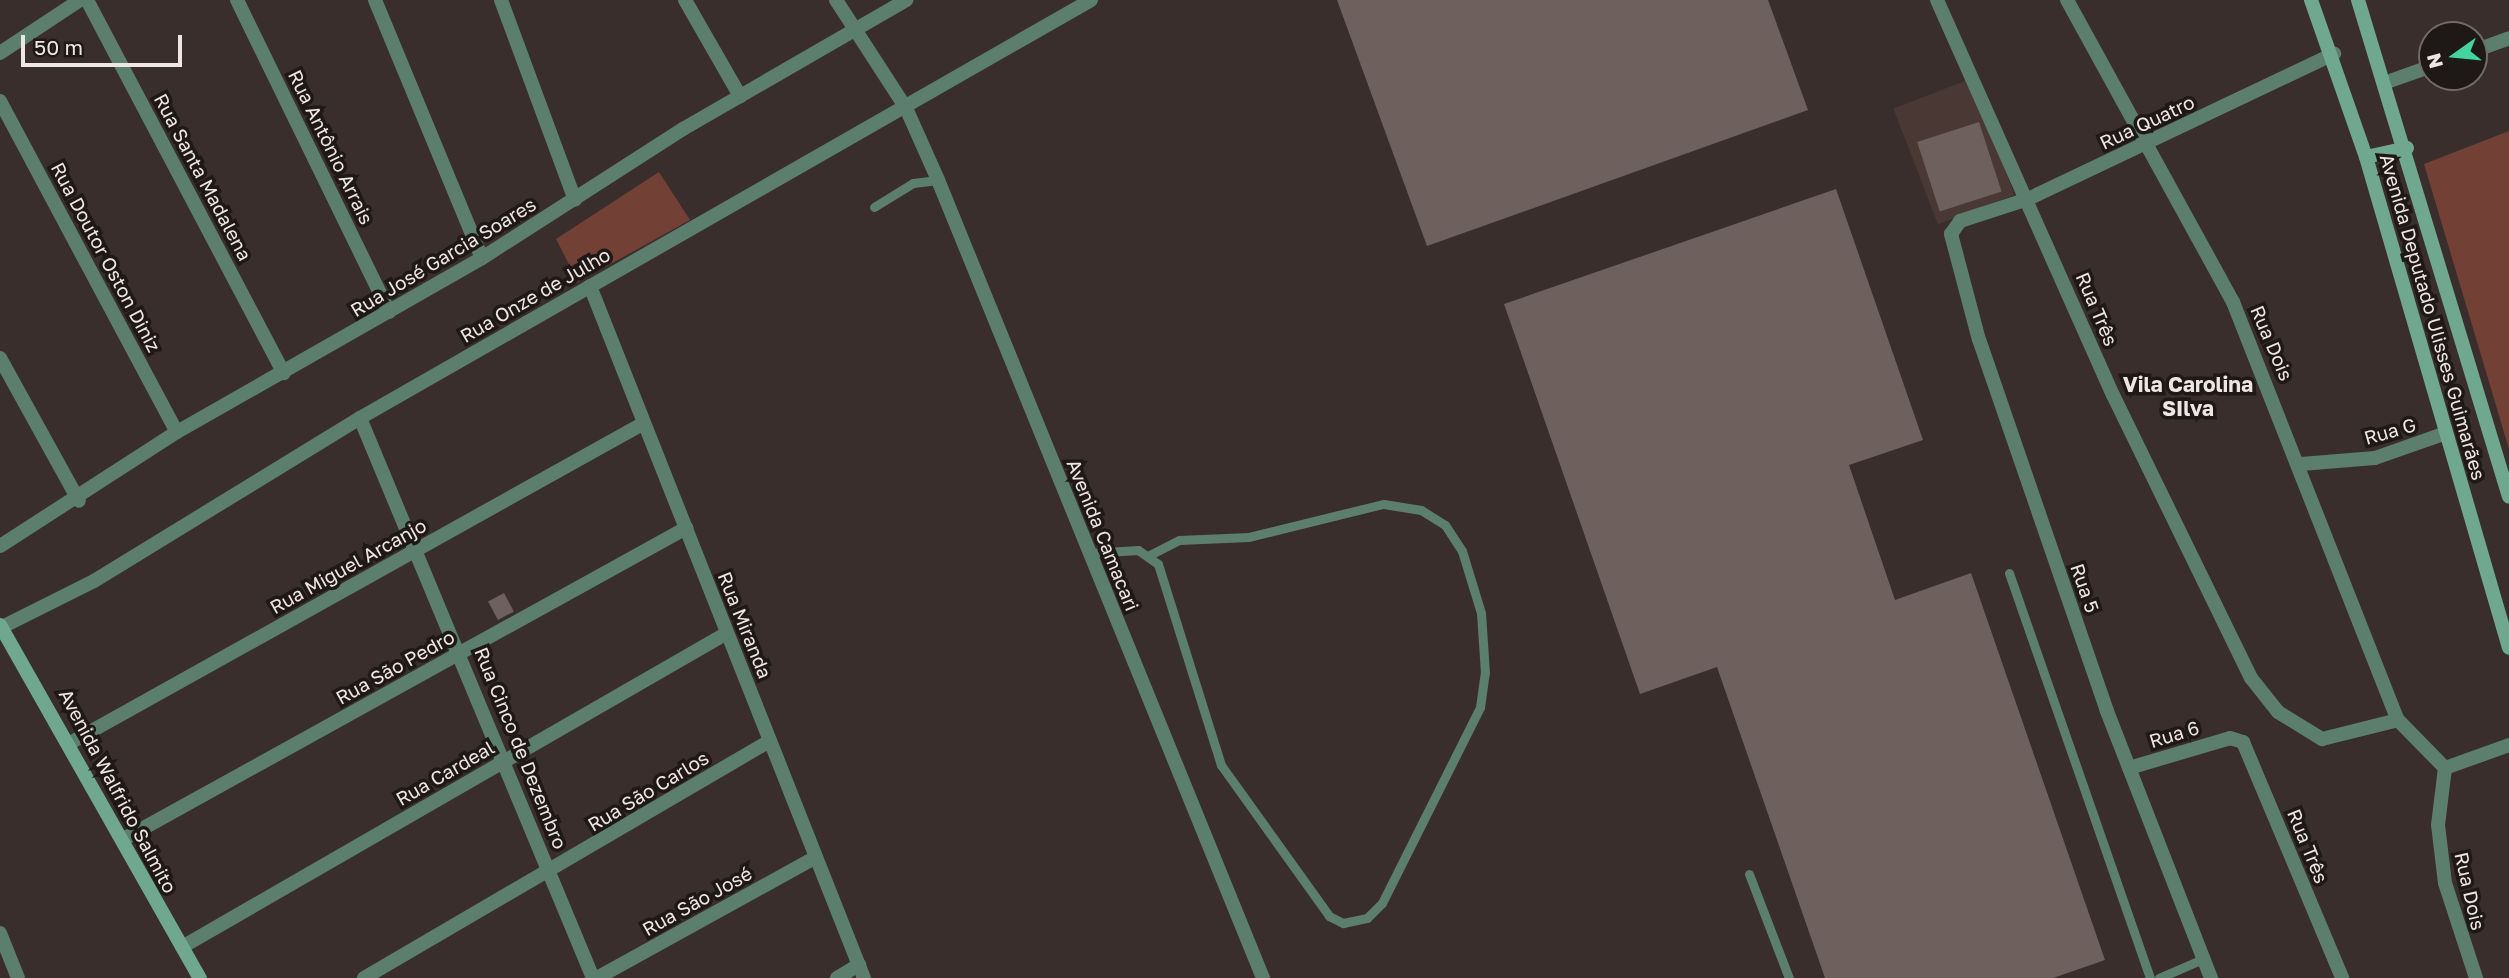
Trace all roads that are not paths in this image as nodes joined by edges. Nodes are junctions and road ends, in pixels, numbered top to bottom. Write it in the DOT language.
graph roads {
  1 [pos="80,0"];
  2 [pos="87,0"];
  3 [pos="237,0"];
  4 [pos="375,0"];
  5 [pos="501,0"];
  6 [pos="685,0"];
  7 [pos="836,0"];
  8 [pos="906,0"];
  9 [pos="1091,0"];
  10 [pos="1937,0"];
  11 [pos="2067,0"];
  12 [pos="2311,0"];
  13 [pos="2358,0"];
  14 [pos="854,30"];
  15 [pos="2509,38"];
  16 [pos="2488,46"];
  17 [pos="0,53"];
  18 [pos="2334,54"];
  19 [pos="2418,71"];
  20 [pos="2387,82"];
  21 [pos="740,96"];
  22 [pos="0,101"];
  23 [pos="906,108"];
  24 [pos="2147,144"];
  25 [pos="2407,148"];
  26 [pos="2366,157"];
  27 [pos="938,180"];
  28 [pos="2028,199"];
  29 [pos="575,200"];
  30 [pos="874,207"];
  31 [pos="1973,216"];
  32 [pos="482,258"];
  33 [pos="590,286"];
  34 [pos="389,312"];
  35 [pos="0,358"];
  36 [pos="284,373"];
  37 [pos="360,418"];
  38 [pos="644,423"];
  39 [pos="177,432"];
  40 [pos="2446,433"];
  41 [pos="2301,464"];
  42 [pos="2509,497"];
  43 [pos="79,501"];
  44 [pos="686,528"];
  45 [pos="0,546"];
  46 [pos="419,549"];
  47 [pos="1090,553"];
  48 [pos="1150,555"];
  49 [pos="2009,573"];
  50 [pos="1,627"];
  51 [pos="727,632"];
  52 [pos="2509,648"];
  53 [pos="462,652"];
  54 [pos="2398,720"];
  55 [pos="2230,738"];
  56 [pos="770,741"];
  57 [pos="70,743"];
  58 [pos="2509,745"];
  59 [pos="506,760"];
  60 [pos="2129,768"];
  61 [pos="2445,768"];
  62 [pos="122,840"];
  63 [pos="816,857"];
  64 [pos="550,873"];
  65 [pos="1749,874"];
  66 [pos="0,933"];
  67 [pos="182,947"];
  68 [pos="2203,959"];
  69 [pos="861,972"];
  70 [pos="18,978"];
  71 [pos="200,978"];
  72 [pos="364,978"];
  73 [pos="595,978"];
  74 [pos="837,978"];
  75 [pos="1263,978"];
  76 [pos="1789,978"];
  77 [pos="2150,978"];
  78 [pos="2159,978"];
  79 [pos="2211,978"];
  80 [pos="2342,978"];
  81 [pos="2476,978"];
  1 -- 17 [label="street"];
  2 -- 36 [label="street, Rua Santa Madalena"];
  3 -- 34 [label="street, Rua Antônio Arrais"];
  4 -- 32 [label="street"];
  5 -- 29 [label="street"];
  6 -- 21 [label="street"];
  7 -- 14 [label="street, Avenida Camacari"];
  8 -- 14 [label="street, Rua José Garcia Soares"];
  9 -- 23 [label="street, Rua Onze de Julho"];
  10 -- 28 [label="street, Rua Três"];
  11 -- 24 [label="street, Rua Dois"];
  12 -- 18 [label="street, Avenida Deputado Ulisses Guimarães"];
  13 -- 20 [label="street, Avenida Deputado Ulisses Guimarães"];
  14 -- 21 [label="street, Rua José Garcia Soares"];
  14 -- 23 [label="street, Avenida Camacari"];
  15 -- 16 [label="street"];
  18 -- 24 [label="street, Rua Quatro"];
  18 -- 26 [label="street, Avenida Deputado Ulisses Guimarães"];
  19 -- 20 [label="street"];
  20 -- 25 [label="street, Avenida Deputado Ulisses Guimarães"];
  21 -- 29 [label="street, Rua José Garcia Soares"];
  22 -- 39 [label="street, Rua Doutor Oston Diniz"];
  23 -- 27 [label="street, Avenida Camacari"];
  23 -- 33 [label="street, Rua Onze de Julho"];
  24 -- 28 [label="street, Rua Quatro"];
  24 -- 41 [label="street, Rua Dois"];
  25 -- 26 [label="street"];
  25 -- 42 [label="street, Avenida Deputado Ulisses Guimarães"];
  26 -- 40 [label="street, Avenida Deputado Ulisses Guimarães"];
  27 -- 30 [label="lane"];
  27 -- 47 [label="street, Avenida Camacari"];
  28 -- 31 [label="street, Rua Quatro"];
  28 -- 54 [label="street, Rua Três"];
  29 -- 32 [label="street, Rua José Garcia Soares"];
  31 -- 60 [label="street, Rua 5"];
  32 -- 34 [label="street, Rua José Garcia Soares"];
  33 -- 37 [label="street, Rua Onze de Julho"];
  33 -- 38 [label="street, Rua Miranda"];
  34 -- 36 [label="street, Rua José Garcia Soares"];
  35 -- 43 [label="street"];
  36 -- 39 [label="street, Rua José Garcia Soares"];
  37 -- 46 [label="street, Rua Cinco de Dezembro"];
  37 -- 50 [label="street, Rua Onze de Julho"];
  38 -- 44 [label="street, Rua Miranda"];
  38 -- 46 [label="street, Rua Miguel Arcanjo"];
  39 -- 43 [label="street, Rua José Garcia Soares"];
  40 -- 41 [label="street, Rua G"];
  40 -- 52 [label="street, Avenida Deputado Ulisses Guimarães"];
  41 -- 54 [label="street, Rua Dois"];
  43 -- 45 [label="street, Rua José Garcia Soares"];
  44 -- 51 [label="street, Rua Miranda"];
  44 -- 53 [label="street, Rua São Pedro"];
  46 -- 53 [label="street, Rua Cinco de Dezembro"];
  46 -- 57 [label="street, Rua Miguel Arcanjo"];
  47 -- 48 [label="lane"];
  47 -- 75 [label="street, Avenida Camacari"];
  48 -- 48 [label="lane"];
  49 -- 77 [label="lane"];
  50 -- 57 [label="street, Avenida Walfrido Salmito"];
  51 -- 56 [label="street, Rua Miranda"];
  51 -- 59 [label="street, Rua Cardeal"];
  53 -- 59 [label="street, Rua Cinco de Dezembro"];
  53 -- 62 [label="street, Rua São Pedro"];
  54 -- 61 [label="street"];
  55 -- 60 [label="street, Rua 6"];
  55 -- 80 [label="street, Rua Três"];
  56 -- 63 [label="street, Rua Miranda"];
  56 -- 64 [label="street, Rua São Carlos"];
  57 -- 62 [label="street, Avenida Walfrido Salmito"];
  58 -- 61 [label="street"];
  59 -- 64 [label="street, Rua Cinco de Dezembro"];
  59 -- 67 [label="street, Rua Cardeal"];
  60 -- 68 [label="street, Rua 5"];
  61 -- 81 [label="street, Rua Dois"];
  62 -- 67 [label="street, Avenida Walfrido Salmito"];
  63 -- 69 [label="street, Rua Miranda"];
  63 -- 73 [label="street, Rua São José"];
  64 -- 72 [label="street, Rua São Carlos"];
  64 -- 73 [label="street, Rua Cinco de Dezembro"];
  65 -- 76 [label="lane"];
  66 -- 70 [label="street"];
  67 -- 71 [label="street, Avenida Walfrido Salmito"];
  68 -- 78 [label="lane"];
  68 -- 79 [label="street, Rua 5"];
  69 -- 74 [label="street"];
}
